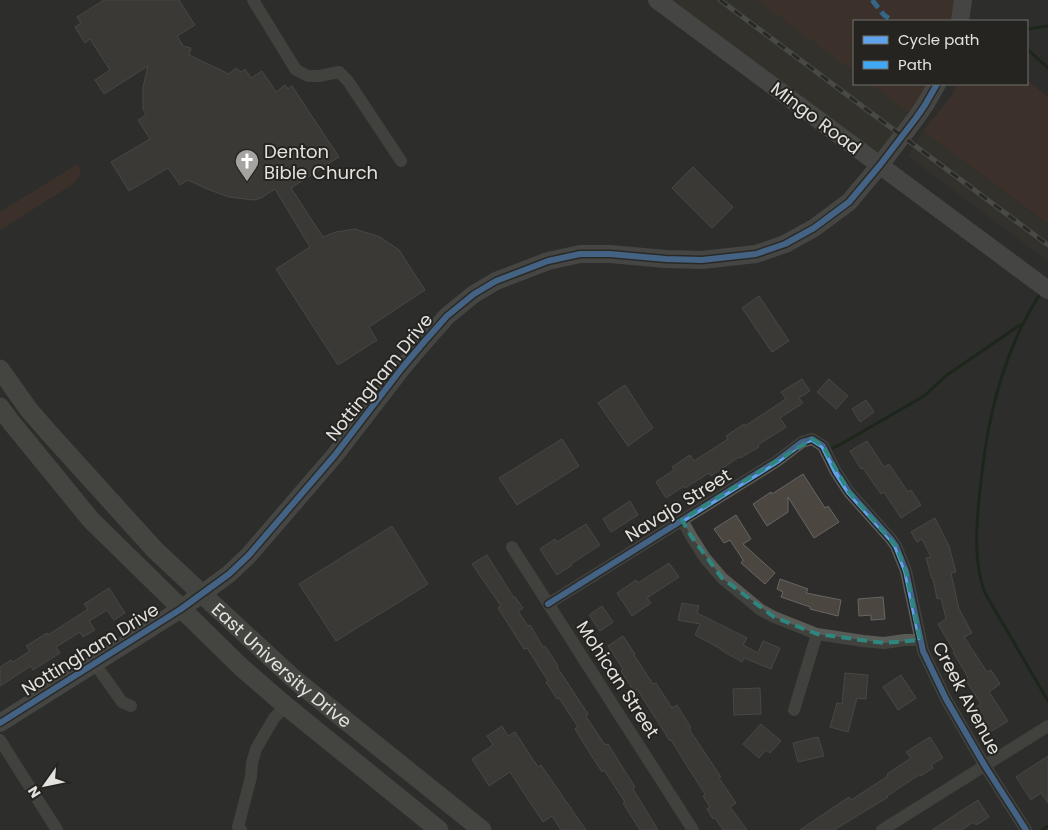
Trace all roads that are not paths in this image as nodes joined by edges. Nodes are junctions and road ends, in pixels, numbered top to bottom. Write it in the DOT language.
graph roads {
  1 [pos="253,0"];
  2 [pos="657,0"];
  3 [pos="963,0"];
  4 [pos="960,20"];
  5 [pos="936,85"];
  6 [pos="401,161"];
  7 [pos="880,165"];
  8 [pos="1048,290"];
  9 [pos="0,369"];
  10 [pos="0,407"];
  11 [pos="823,446"];
  12 [pos="682,520"];
  13 [pos="512,547"];
  14 [pos="202,594"];
  15 [pos="548,604"];
  16 [pos="181,609"];
  17 [pos="817,634"];
  18 [pos="920,640"];
  19 [pos="95,664"];
  20 [pos="131,706"];
  21 [pos="286,706"];
  22 [pos="794,710"];
  23 [pos="0,723"];
  24 [pos="1048,726"];
  25 [pos="0,740"];
  26 [pos="985,766"];
  27 [pos="57,830"];
  28 [pos="241,830"];
  29 [pos="439,830"];
  30 [pos="482,830"];
  31 [pos="694,830"];
  32 [pos="882,830"];
  33 [pos="1026,830"];
  1 -- 6 [label="street"];
  2 -- 7 [label="street, Mingo Road"];
  3 -- 4 [label="street"];
  5 -- 7 [label="street, Nottingham Drive"];
  7 -- 8 [label="street, Mingo Road"];
  7 -- 14 [label="street, Nottingham Drive"];
  9 -- 14 [label="main road, East University Drive"];
  10 -- 16 [label="main road, East University Drive"];
  11 -- 12 [label="street, Navajo Street"];
  11 -- 18 [label="street, Creek Avenue"];
  12 -- 15 [label="street, Navajo Street"];
  12 -- 17 [label="street"];
  13 -- 15 [label="street, Mohican Street"];
  14 -- 16 [label="street, Nottingham Drive"];
  14 -- 30 [label="main road, East University Drive"];
  15 -- 31 [label="street, Mohican Street"];
  16 -- 19 [label="street, Nottingham Drive"];
  16 -- 21 [label="main road, East University Drive"];
  17 -- 18 [label="street"];
  17 -- 22 [label="street"];
  18 -- 26 [label="street, Creek Avenue"];
  19 -- 20 [label="street"];
  19 -- 23 [label="street, Nottingham Drive"];
  21 -- 28 [label="street"];
  21 -- 29 [label="main road, East University Drive"];
  24 -- 26 [label="street"];
  25 -- 27 [label="street"];
  26 -- 32 [label="street"];
  26 -- 33 [label="street, Creek Avenue"];
}
